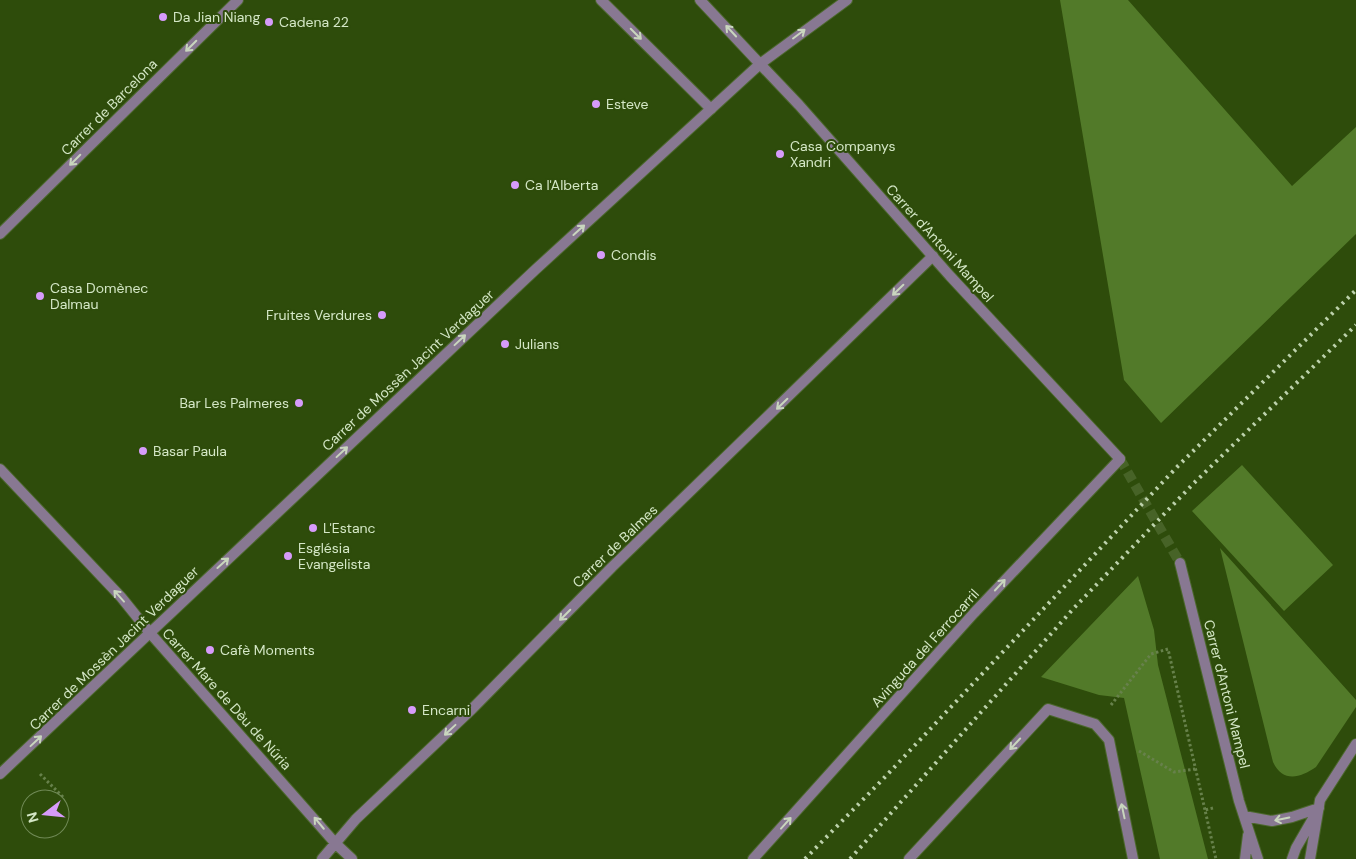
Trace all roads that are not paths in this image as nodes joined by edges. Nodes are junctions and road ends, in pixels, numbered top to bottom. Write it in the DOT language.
graph roads {
  1 [pos="238,0"];
  2 [pos="601,0"];
  3 [pos="700,0"];
  4 [pos="847,0"];
  5 [pos="760,64"];
  6 [pos="711,109"];
  7 [pos="0,234"];
  8 [pos="933,256"];
  9 [pos="1120,459"];
  10 [pos="0,470"];
  11 [pos="1180,563"];
  12 [pos="150,633"];
  13 [pos="1356,744"];
  14 [pos="0,774"];
  15 [pos="1319,808"];
  16 [pos="1244,816"];
  17 [pos="1248,831"];
  18 [pos="336,844"];
  19 [pos="322,859"];
  20 [pos="352,859"];
  21 [pos="753,859"];
  22 [pos="909,859"];
  23 [pos="1133,859"];
  24 [pos="1245,859"];
  25 [pos="1258,859"];
  26 [pos="1292,859"];
  27 [pos="1310,859"];
  1 -- 7 [label="street, Carrer de Barcelona, one-way"];
  2 -- 6 [label="street, one-way"];
  5 -- 3 [label="street, Carrer d'Antoni Mampel, one-way"];
  5 -- 4 [label="street, Carrer de Mossèn Jacint Verdaguer, one-way"];
  5 -- 6 [label="street, Carrer de Mossèn Jacint Verdaguer"];
  5 -- 8 [label="street, Carrer d'Antoni Mampel"];
  12 -- 6 [label="street, Carrer de Mossèn Jacint Verdaguer, one-way"];
  8 -- 9 [label="street, Carrer d'Antoni Mampel"];
  8 -- 18 [label="street, Carrer de Balmes, one-way"];
  21 -- 9 [label="street, Avinguda del Ferrocarril, one-way"];
  12 -- 10 [label="street, Carrer Mare de Dèu de Núria, one-way"];
  11 -- 16 [label="street, Carrer d'Antoni Mampel"];
  14 -- 12 [label="street, Carrer de Mossèn Jacint Verdaguer, one-way"];
  18 -- 12 [label="street, Carrer Mare de Dèu de Núria, one-way"];
  13 -- 15 [label="street"];
  15 -- 16 [label="street, one-way"];
  15 -- 26 [label="street"];
  15 -- 27 [label="street"];
  16 -- 17 [label="street, Carrer d'Antoni Mampel"];
  17 -- 24 [label="street, Carrer d'Antoni Mampel"];
  17 -- 25 [label="street, Carrer d'Antoni Mampel"];
  18 -- 19 [label="street, Carrer de Balmes"];
  18 -- 20 [label="street, Carrer Mare de Dèu de Núria"];
  23 -- 22 [label="street, one-way"];
}
